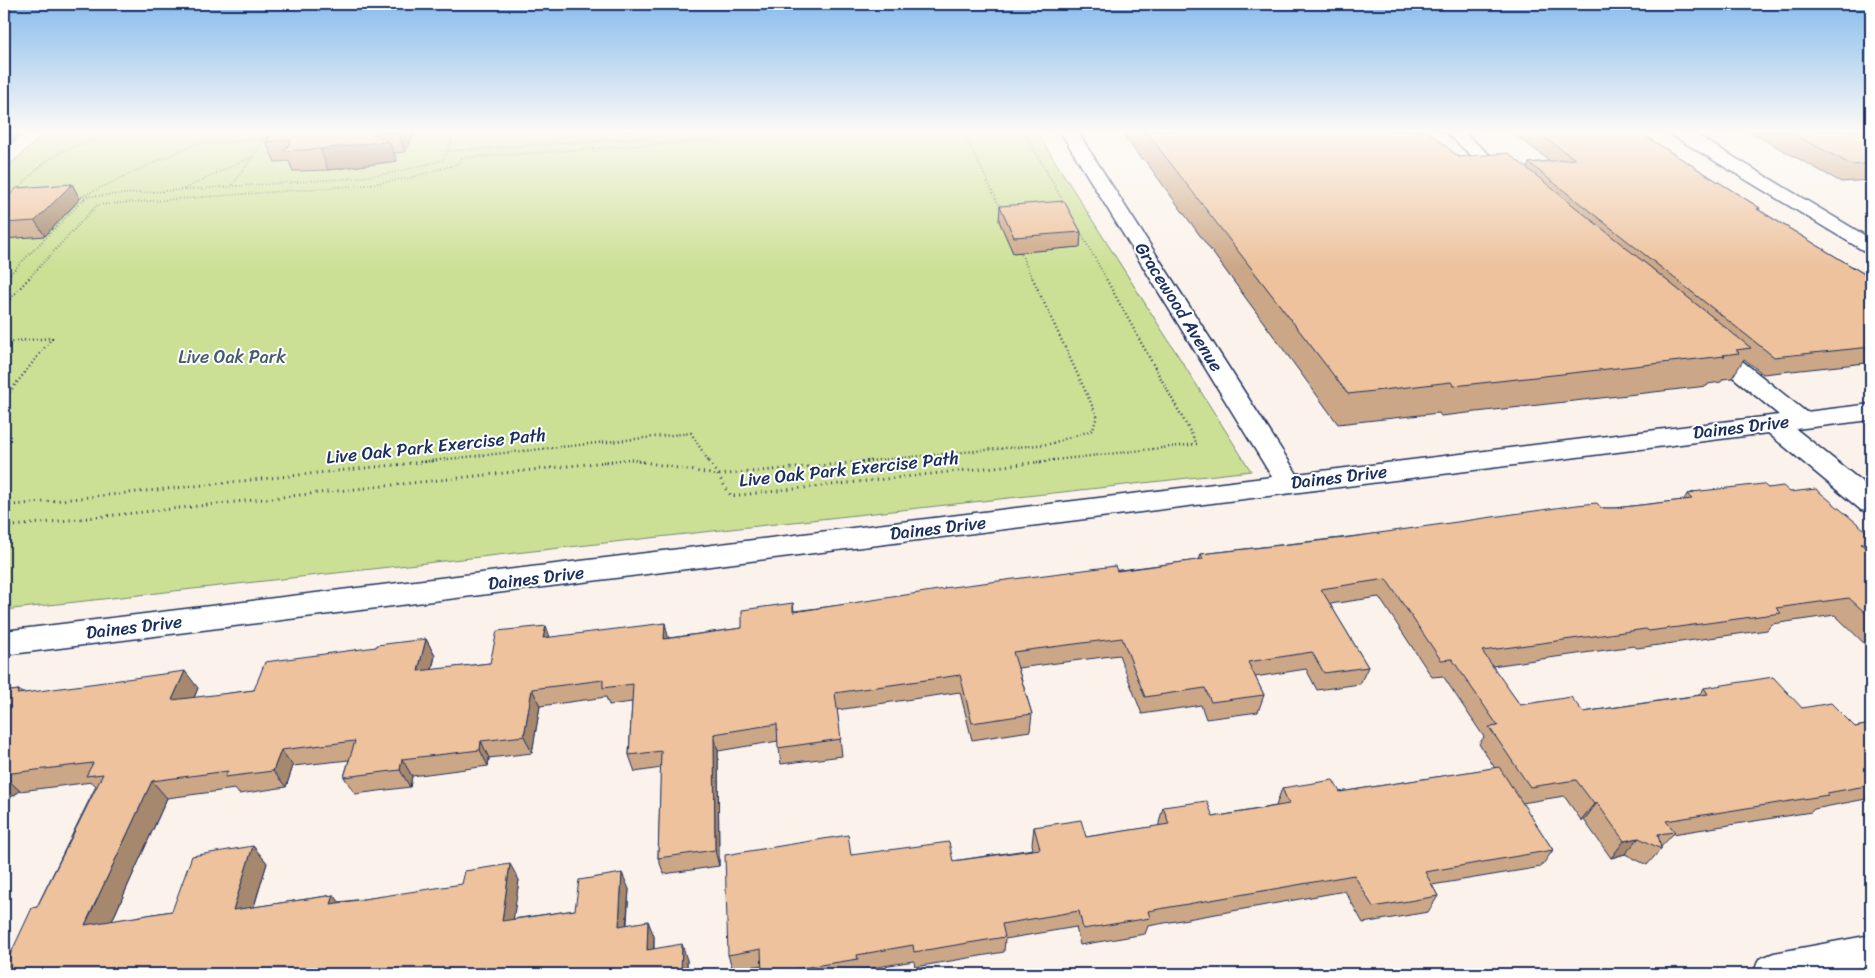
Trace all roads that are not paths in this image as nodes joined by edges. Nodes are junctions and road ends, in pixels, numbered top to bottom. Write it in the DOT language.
graph roads {
  1 [pos="1097,177"];
  2 [pos="1507,177"];
  3 [pos="1754,177"];
  4 [pos="1528,194"];
  5 [pos="1871,247"];
  6 [pos="1694,334"];
  7 [pos="1871,412"];
  8 [pos="1786,422"];
  9 [pos="1289,483"];
  10 [pos="1871,503"];
  11 [pos="4,643"];
  12 [pos="1871,955"];
  13 [pos="1774,974"];
  1 -- 9 [label="street, Gracewood Avenue"];
  2 -- 4 [label="street"];
  3 -- 5 [label="street"];
  6 -- 8 [label="street"];
  7 -- 8 [label="street, Daines Drive"];
  8 -- 9 [label="street, Daines Drive"];
  8 -- 10 [label="street"];
  9 -- 11 [label="street, Daines Drive"];
  12 -- 13 [label="street"];
}
